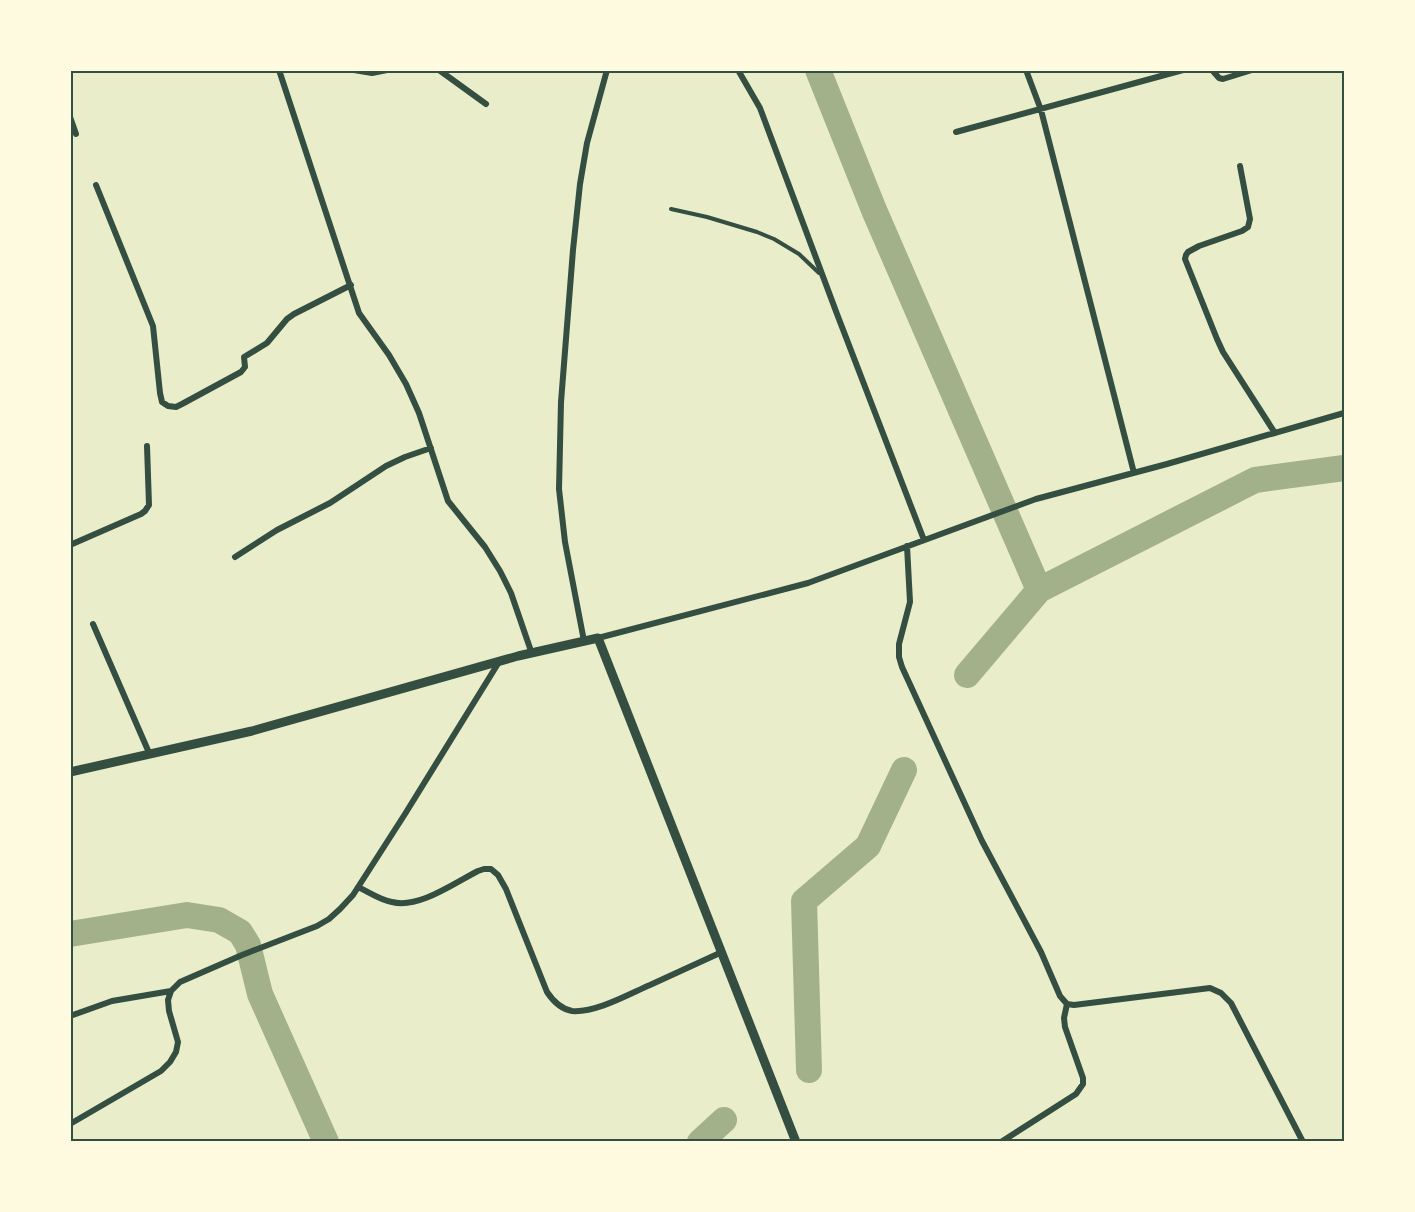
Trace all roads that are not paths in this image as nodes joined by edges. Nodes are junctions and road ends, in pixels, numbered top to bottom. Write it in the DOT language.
graph roads {
  1 [pos="279,70"];
  2 [pos="354,70"];
  3 [pos="387,70"];
  4 [pos="439,70"];
  5 [pos="607,70"];
  6 [pos="738,70"];
  7 [pos="1026,70"];
  8 [pos="1183,70"];
  9 [pos="1212,70"];
  10 [pos="1252,70"];
  11 [pos="486,104"];
  12 [pos="1041,110"];
  13 [pos="70,117"];
  14 [pos="956,132"];
  15 [pos="76,134"];
  16 [pos="1240,166"];
  17 [pos="96,185"];
  18 [pos="671,209"];
  19 [pos="824,277"];
  20 [pos="351,285"];
  21 [pos="1344,413"];
  22 [pos="1275,433"];
  23 [pos="147,446"];
  24 [pos="431,448"];
  25 [pos="1134,472"];
  26 [pos="924,540"];
  27 [pos="70,545"];
  28 [pos="907,546"];
  29 [pos="235,557"];
  30 [pos="93,624"];
  31 [pos="598,638"];
  32 [pos="584,641"];
  33 [pos="532,654"];
  34 [pos="499,661"];
  35 [pos="150,755"];
  36 [pos="70,772"];
  37 [pos="358,887"];
  38 [pos="722,952"];
  39 [pos="171,991"];
  40 [pos="1067,1004"];
  41 [pos="70,1016"];
  42 [pos="70,1124"];
  43 [pos="796,1142"];
  44 [pos="1001,1142"];
  45 [pos="1303,1142"];
  1 -- 20 [label="street"];
  2 -- 3 [label="street"];
  4 -- 11 [label="street"];
  5 -- 32 [label="street"];
  6 -- 19 [label="street"];
  7 -- 12 [label="street"];
  8 -- 12 [label="street"];
  9 -- 10 [label="street"];
  12 -- 14 [label="street"];
  12 -- 25 [label="street"];
  13 -- 15 [label="street"];
  16 -- 22 [label="street"];
  17 -- 20 [label="street"];
  18 -- 19 [label="lane"];
  19 -- 26 [label="street"];
  20 -- 24 [label="street"];
  21 -- 22 [label="street"];
  22 -- 25 [label="street"];
  23 -- 27 [label="street"];
  24 -- 29 [label="street"];
  24 -- 33 [label="street"];
  25 -- 26 [label="street"];
  26 -- 28 [label="street"];
  28 -- 31 [label="street"];
  28 -- 40 [label="street"];
  30 -- 35 [label="street"];
  31 -- 32 [label="street"];
  31 -- 38 [label="street"];
  32 -- 33 [label="street"];
  33 -- 34 [label="street"];
  34 -- 35 [label="street"];
  34 -- 37 [label="street"];
  35 -- 36 [label="street"];
  37 -- 38 [label="street"];
  37 -- 39 [label="street"];
  38 -- 43 [label="street"];
  39 -- 41 [label="street"];
  39 -- 42 [label="street"];
  40 -- 44 [label="street"];
  40 -- 45 [label="street"];
}
